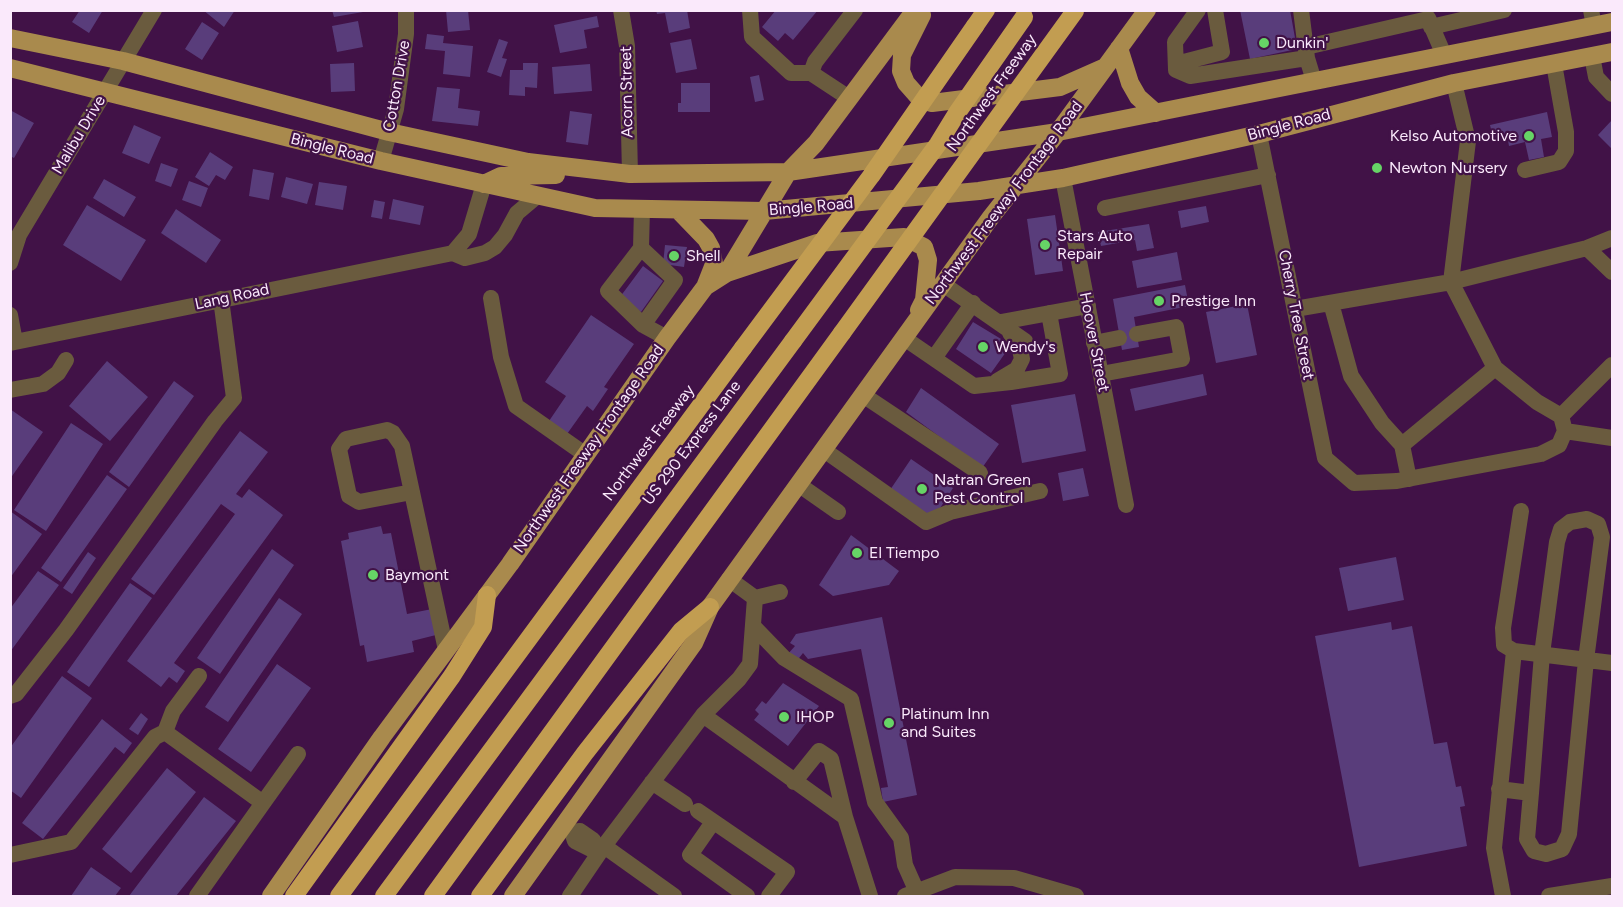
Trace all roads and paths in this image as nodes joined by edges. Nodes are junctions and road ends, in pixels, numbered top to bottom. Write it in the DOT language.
graph roads {
  1 [pos="154,10"];
  2 [pos="406,10"];
  3 [pos="621,10"];
  4 [pos="750,10"];
  5 [pos="855,10"];
  6 [pos="915,10"];
  7 [pos="924,10"];
  8 [pos="986,10"];
  9 [pos="1147,10"];
  10 [pos="1198,10"];
  11 [pos="1215,10"];
  12 [pos="1301,10"];
  13 [pos="1504,10"];
  14 [pos="1075,11"];
  15 [pos="1027,14"];
  16 [pos="1592,18"];
  17 [pos="1428,19"];
  18 [pos="1612,22"];
  19 [pos="10,38"];
  20 [pos="49,46"];
  21 [pos="1119,48"];
  22 [pos="1307,52"];
  23 [pos="1612,52"];
  24 [pos="1444,55"];
  25 [pos="1592,56"];
  26 [pos="123,61"];
  27 [pos="1554,64"];
  28 [pos="1104,67"];
  29 [pos="1176,67"];
  30 [pos="10,69"];
  31 [pos="811,73"];
  32 [pos="41,75"];
  33 [pos="1314,81"];
  34 [pos="1454,83"];
  35 [pos="105,92"];
  36 [pos="1612,94"];
  37 [pos="849,98"];
  38 [pos="1156,113"];
  39 [pos="389,132"];
  40 [pos="1058,132"];
  41 [pos="1259,134"];
  42 [pos="381,161"];
  43 [pos="1525,170"];
  44 [pos="788,172"];
  45 [pos="623,173"];
  46 [pos="1268,175"];
  47 [pos="1063,178"];
  48 [pos="484,184"];
  49 [pos="1014,186"];
  50 [pos="536,197"];
  51 [pos="1106,208"];
  52 [pos="642,209"];
  53 [pos="678,210"];
  54 [pos="764,211"];
  55 [pos="1612,238"];
  56 [pos="641,248"];
  57 [pos="1587,248"];
  58 [pos="453,252"];
  59 [pos="10,263"];
  60 [pos="1612,272"];
  61 [pos="727,273"];
  62 [pos="1450,282"];
  63 [pos="943,284"];
  64 [pos="705,287"];
  65 [pos="490,298"];
  66 [pos="221,299"];
  67 [pos="973,303"];
  68 [pos="1331,303"];
  69 [pos="1088,306"];
  70 [pos="1295,309"];
  71 [pos="1049,313"];
  72 [pos="10,315"];
  73 [pos="1009,322"];
  74 [pos="643,325"];
  75 [pos="908,333"];
  76 [pos="1137,334"];
  77 [pos="667,338"];
  78 [pos="1119,338"];
  79 [pos="13,343"];
  80 [pos="1094,343"];
  81 [pos="934,358"];
  82 [pos="1029,359"];
  83 [pos="66,360"];
  84 [pos="1612,365"];
  85 [pos="1495,368"];
  86 [pos="1101,374"];
  87 [pos="1033,378"];
  88 [pos="1011,382"];
  89 [pos="988,385"];
  90 [pos="10,390"];
  91 [pos="863,394"];
  92 [pos="1563,423"];
  93 [pos="1612,438"];
  94 [pos="1402,445"];
  95 [pos="824,450"];
  96 [pos="586,455"];
  97 [pos="980,473"];
  98 [pos="1409,479"];
  99 [pos="798,484"];
  100 [pos="1040,491"];
  101 [pos="412,492"];
  102 [pos="1126,506"];
  103 [pos="1521,511"];
  104 [pos="838,512"];
  105 [pos="729,579"];
  106 [pos="780,592"];
  107 [pos="487,595"];
  108 [pos="754,598"];
  109 [pos="710,606"];
  110 [pos="755,628"];
  111 [pos="446,650"];
  112 [pos="1514,651"];
  113 [pos="1542,654"];
  114 [pos="1586,660"];
  115 [pos="1612,663"];
  116 [pos="199,676"];
  117 [pos="10,696"];
  118 [pos="703,715"];
  119 [pos="165,732"];
  120 [pos="298,754"];
  121 [pos="652,782"];
  122 [pos="794,782"];
  123 [pos="1499,789"];
  124 [pos="1531,793"];
  125 [pos="263,803"];
  126 [pos="845,817"];
  127 [pos="713,822"];
  128 [pos="568,829"];
  129 [pos="599,849"];
  130 [pos="10,855"];
  131 [pos="1612,886"];
  132 [pos="911,894"];
  133 [pos="197,897"];
  134 [pos="271,897"];
  135 [pos="294,897"];
  136 [pos="339,897"];
  137 [pos="384,897"];
  138 [pos="432,897"];
  139 [pos="480,897"];
  140 [pos="513,897"];
  141 [pos="570,897"];
  142 [pos="674,897"];
  143 [pos="747,897"];
  144 [pos="769,897"];
  145 [pos="870,897"];
  146 [pos="1076,897"];
  147 [pos="1503,897"];
  148 [pos="1549,897"];
  1 -- 26 [label="street, Malibu Drive"];
  2 -- 39 [label="street, Cotton Drive"];
  3 -- 45 [label="street, Acorn Street"];
  4 -- 31 [label="street"];
  5 -- 31 [label="street"];
  6 -- 37 [label="main road, Northwest Freeway Frontage Road"];
  7 -- 28 [label="main road"];
  8 -- 136 [label="highway, Northwest Freeway, bridge"];
  9 -- 21 [label="main road, Northwest Freeway Frontage Road"];
  10 -- 29 [label="street"];
  11 -- 29 [label="street"];
  12 -- 22 [label="street"];
  13 -- 17 [label="street"];
  14 -- 138 [label="highway, Northwest Freeway, bridge"];
  15 -- 137 [label="highway, US 290 Express Lane, bridge"];
  16 -- 18 [label="main road, Bingle Road"];
  16 -- 24 [label="main road, Bingle Road"];
  17 -- 22 [label="street"];
  17 -- 24 [label="street"];
  19 -- 20 [label="main road, Bingle Road"];
  20 -- 26 [label="main road, Bingle Road"];
  20 -- 32 [label="main road"];
  21 -- 28 [label="main road, Northwest Freeway Frontage Road"];
  21 -- 38 [label="main road"];
  22 -- 29 [label="street"];
  22 -- 33 [label="street"];
  23 -- 25 [label="main road, Bingle Road"];
  24 -- 33 [label="main road, Bingle Road"];
  24 -- 34 [label="main road"];
  25 -- 27 [label="main road, Bingle Road"];
  25 -- 36 [label="street"];
  26 -- 35 [label="street, Malibu Drive"];
  26 -- 39 [label="main road, Bingle Road"];
  27 -- 34 [label="main road, Bingle Road"];
  27 -- 43 [label="street"];
  28 -- 40 [label="main road, Northwest Freeway Frontage Road"];
  30 -- 32 [label="main road, Bingle Road"];
  31 -- 37 [label="street"];
  32 -- 35 [label="main road, Bingle Road"];
  33 -- 38 [label="main road, Bingle Road"];
  34 -- 41 [label="main road, Bingle Road"];
  34 -- 62 [label="street"];
  35 -- 42 [label="main road, Bingle Road"];
  35 -- 59 [label="street, Malibu Drive"];
  37 -- 44 [label="main road, Northwest Freeway Frontage Road"];
  38 -- 40 [label="main road, Bingle Road"];
  39 -- 42 [label="street, Cotton Drive"];
  39 -- 45 [label="main road, Bingle Road"];
  40 -- 44 [label="main road, Bingle Road"];
  40 -- 49 [label="main road, Northwest Freeway Frontage Road"];
  41 -- 46 [label="street, Cherry Tree Street"];
  41 -- 47 [label="main road, Bingle Road"];
  42 -- 48 [label="main road, Bingle Road"];
  44 -- 45 [label="main road, Bingle Road"];
  44 -- 54 [label="main road, Northwest Freeway Frontage Road"];
  45 -- 48 [label="main road"];
  46 -- 51 [label="street"];
  46 -- 70 [label="street, Cherry Tree Street"];
  47 -- 49 [label="main road, Bingle Road"];
  47 -- 69 [label="street, Hoover Street"];
  48 -- 50 [label="main road, Bingle Road"];
  48 -- 58 [label="street"];
  49 -- 54 [label="main road, Bingle Road"];
  49 -- 63 [label="main road, Northwest Freeway Frontage Road"];
  50 -- 52 [label="main road, Bingle Road"];
  50 -- 58 [label="street, Lang Road"];
  52 -- 53 [label="main road, Bingle Road"];
  52 -- 56 [label="street"];
  53 -- 54 [label="main road, Bingle Road"];
  53 -- 64 [label="main road"];
  54 -- 61 [label="main road, Northwest Freeway Frontage Road"];
  55 -- 57 [label="street"];
  56 -- 74 [label="street"];
  56 -- 74 [label="street"];
  57 -- 60 [label="street"];
  57 -- 62 [label="street"];
  58 -- 66 [label="street, Lang Road"];
  61 -- 64 [label="main road, Northwest Freeway Frontage Road"];
  61 -- 75 [label="main road"];
  62 -- 68 [label="street"];
  62 -- 85 [label="street"];
  63 -- 67 [label="street"];
  63 -- 75 [label="main road, Northwest Freeway Frontage Road"];
  64 -- 77 [label="main road, Northwest Freeway Frontage Road"];
  65 -- 96 [label="street"];
  66 -- 79 [label="street, Lang Road"];
  66 -- 117 [label="street"];
  67 -- 73 [label="street"];
  67 -- 81 [label="street"];
  68 -- 70 [label="street"];
  68 -- 94 [label="street"];
  69 -- 71 [label="street"];
  69 -- 80 [label="street, Hoover Street"];
  70 -- 98 [label="street, Cherry Tree Street"];
  71 -- 73 [label="street"];
  71 -- 87 [label="street"];
  72 -- 79 [label="street"];
  73 -- 82 [label="street"];
  73 -- 89 [label="street"];
  74 -- 77 [label="street"];
  75 -- 81 [label="street"];
  75 -- 91 [label="main road, Northwest Freeway Frontage Road"];
  76 -- 86 [label="street"];
  77 -- 96 [label="main road, Northwest Freeway Frontage Road"];
  78 -- 80 [label="street"];
  80 -- 86 [label="street, Hoover Street"];
  81 -- 89 [label="street"];
  82 -- 87 [label="street"];
  82 -- 88 [label="street"];
  83 -- 90 [label="street"];
  84 -- 92 [label="street"];
  85 -- 92 [label="street"];
  85 -- 94 [label="street"];
  86 -- 102 [label="street, Hoover Street"];
  87 -- 88 [label="street"];
  88 -- 89 [label="street"];
  91 -- 95 [label="main road, Northwest Freeway Frontage Road"];
  91 -- 97 [label="street"];
  92 -- 93 [label="street"];
  92 -- 98 [label="street"];
  94 -- 98 [label="street"];
  95 -- 99 [label="main road, Northwest Freeway Frontage Road"];
  95 -- 100 [label="street"];
  96 -- 107 [label="main road, Northwest Freeway Frontage Road"];
  99 -- 104 [label="street"];
  99 -- 105 [label="main road, Northwest Freeway Frontage Road"];
  101 -- 101 [label="street"];
  101 -- 111 [label="street"];
  103 -- 112 [label="street"];
  105 -- 108 [label="street"];
  105 -- 109 [label="main road, Northwest Freeway Frontage Road"];
  106 -- 108 [label="street"];
  107 -- 111 [label="main road, Northwest Freeway Frontage Road"];
  107 -- 135 [label="highway"];
  108 -- 110 [label="street"];
  109 -- 128 [label="main road, Northwest Freeway Frontage Road"];
  109 -- 139 [label="highway"];
  110 -- 118 [label="street"];
  110 -- 132 [label="street"];
  111 -- 134 [label="main road, Northwest Freeway Frontage Road"];
  112 -- 113 [label="street"];
  112 -- 123 [label="street"];
  113 -- 114 [label="street"];
  113 -- 114 [label="street"];
  113 -- 124 [label="street"];
  114 -- 115 [label="street"];
  114 -- 124 [label="street"];
  116 -- 119 [label="street"];
  118 -- 121 [label="street"];
  118 -- 122 [label="street"];
  119 -- 125 [label="street"];
  119 -- 130 [label="street"];
  120 -- 125 [label="street"];
  121 -- 127 [label="street"];
  121 -- 129 [label="street"];
  122 -- 126 [label="street"];
  122 -- 126 [label="street"];
  123 -- 124 [label="street"];
  123 -- 147 [label="street"];
  125 -- 133 [label="street"];
  126 -- 145 [label="street"];
  127 -- 143 [label="street"];
  127 -- 144 [label="street"];
  128 -- 129 [label="street"];
  128 -- 140 [label="main road, Northwest Freeway Frontage Road"];
  129 -- 141 [label="street"];
  129 -- 142 [label="street"];
  131 -- 148 [label="street"];
  132 -- 146 [label="street"];
}
